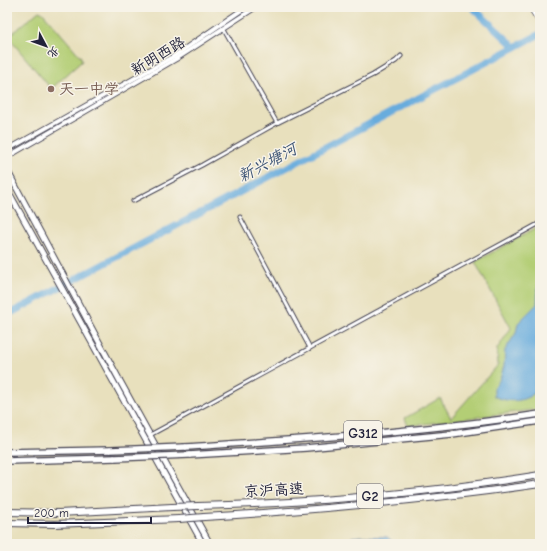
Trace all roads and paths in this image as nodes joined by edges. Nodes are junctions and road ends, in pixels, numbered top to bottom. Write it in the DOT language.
graph roads {
  1 [pos="246,7"];
  2 [pos="256,7"];
  3 [pos="530,7"];
  4 [pos="538,7"];
  5 [pos="540,11"];
  6 [pos="540,23"];
  7 [pos="224,29"];
  8 [pos="402,56"];
  9 [pos="277,123"];
  10 [pos="7,150"];
  11 [pos="7,158"];
  12 [pos="7,170"];
  13 [pos="7,189"];
  14 [pos="133,201"];
  15 [pos="240,217"];
  16 [pos="540,223"];
  17 [pos="310,348"];
  18 [pos="540,414"];
  19 [pos="540,421"];
  20 [pos="150,435"];
  21 [pos="7,452"];
  22 [pos="7,461"];
  23 [pos="540,474"];
  24 [pos="540,484"];
  25 [pos="7,512"];
  26 [pos="7,523"];
  27 [pos="203,544"];
  28 [pos="210,544"];
  1 -- 10 [label="street, 新明西路"];
  2 -- 7 [label="street, 新明西路"];
  3 -- 6 [label="main road"];
  4 -- 5 [label="main road"];
  7 -- 9 [label="street"];
  7 -- 11 [label="street, 新明西路"];
  8 -- 9 [label="street"];
  9 -- 14 [label="street"];
  12 -- 20 [label="main road"];
  13 -- 27 [label="main road"];
  15 -- 17 [label="street"];
  16 -- 17 [label="street"];
  17 -- 20 [label="street"];
  18 -- 21 [label="highway, G312, bridge"];
  19 -- 22 [label="highway, G312, bridge"];
  20 -- 28 [label="main road"];
  23 -- 25 [label="highway, 京沪高速 / G2, bridge"];
  24 -- 26 [label="highway, 京沪高速 / G2, bridge"];
}
